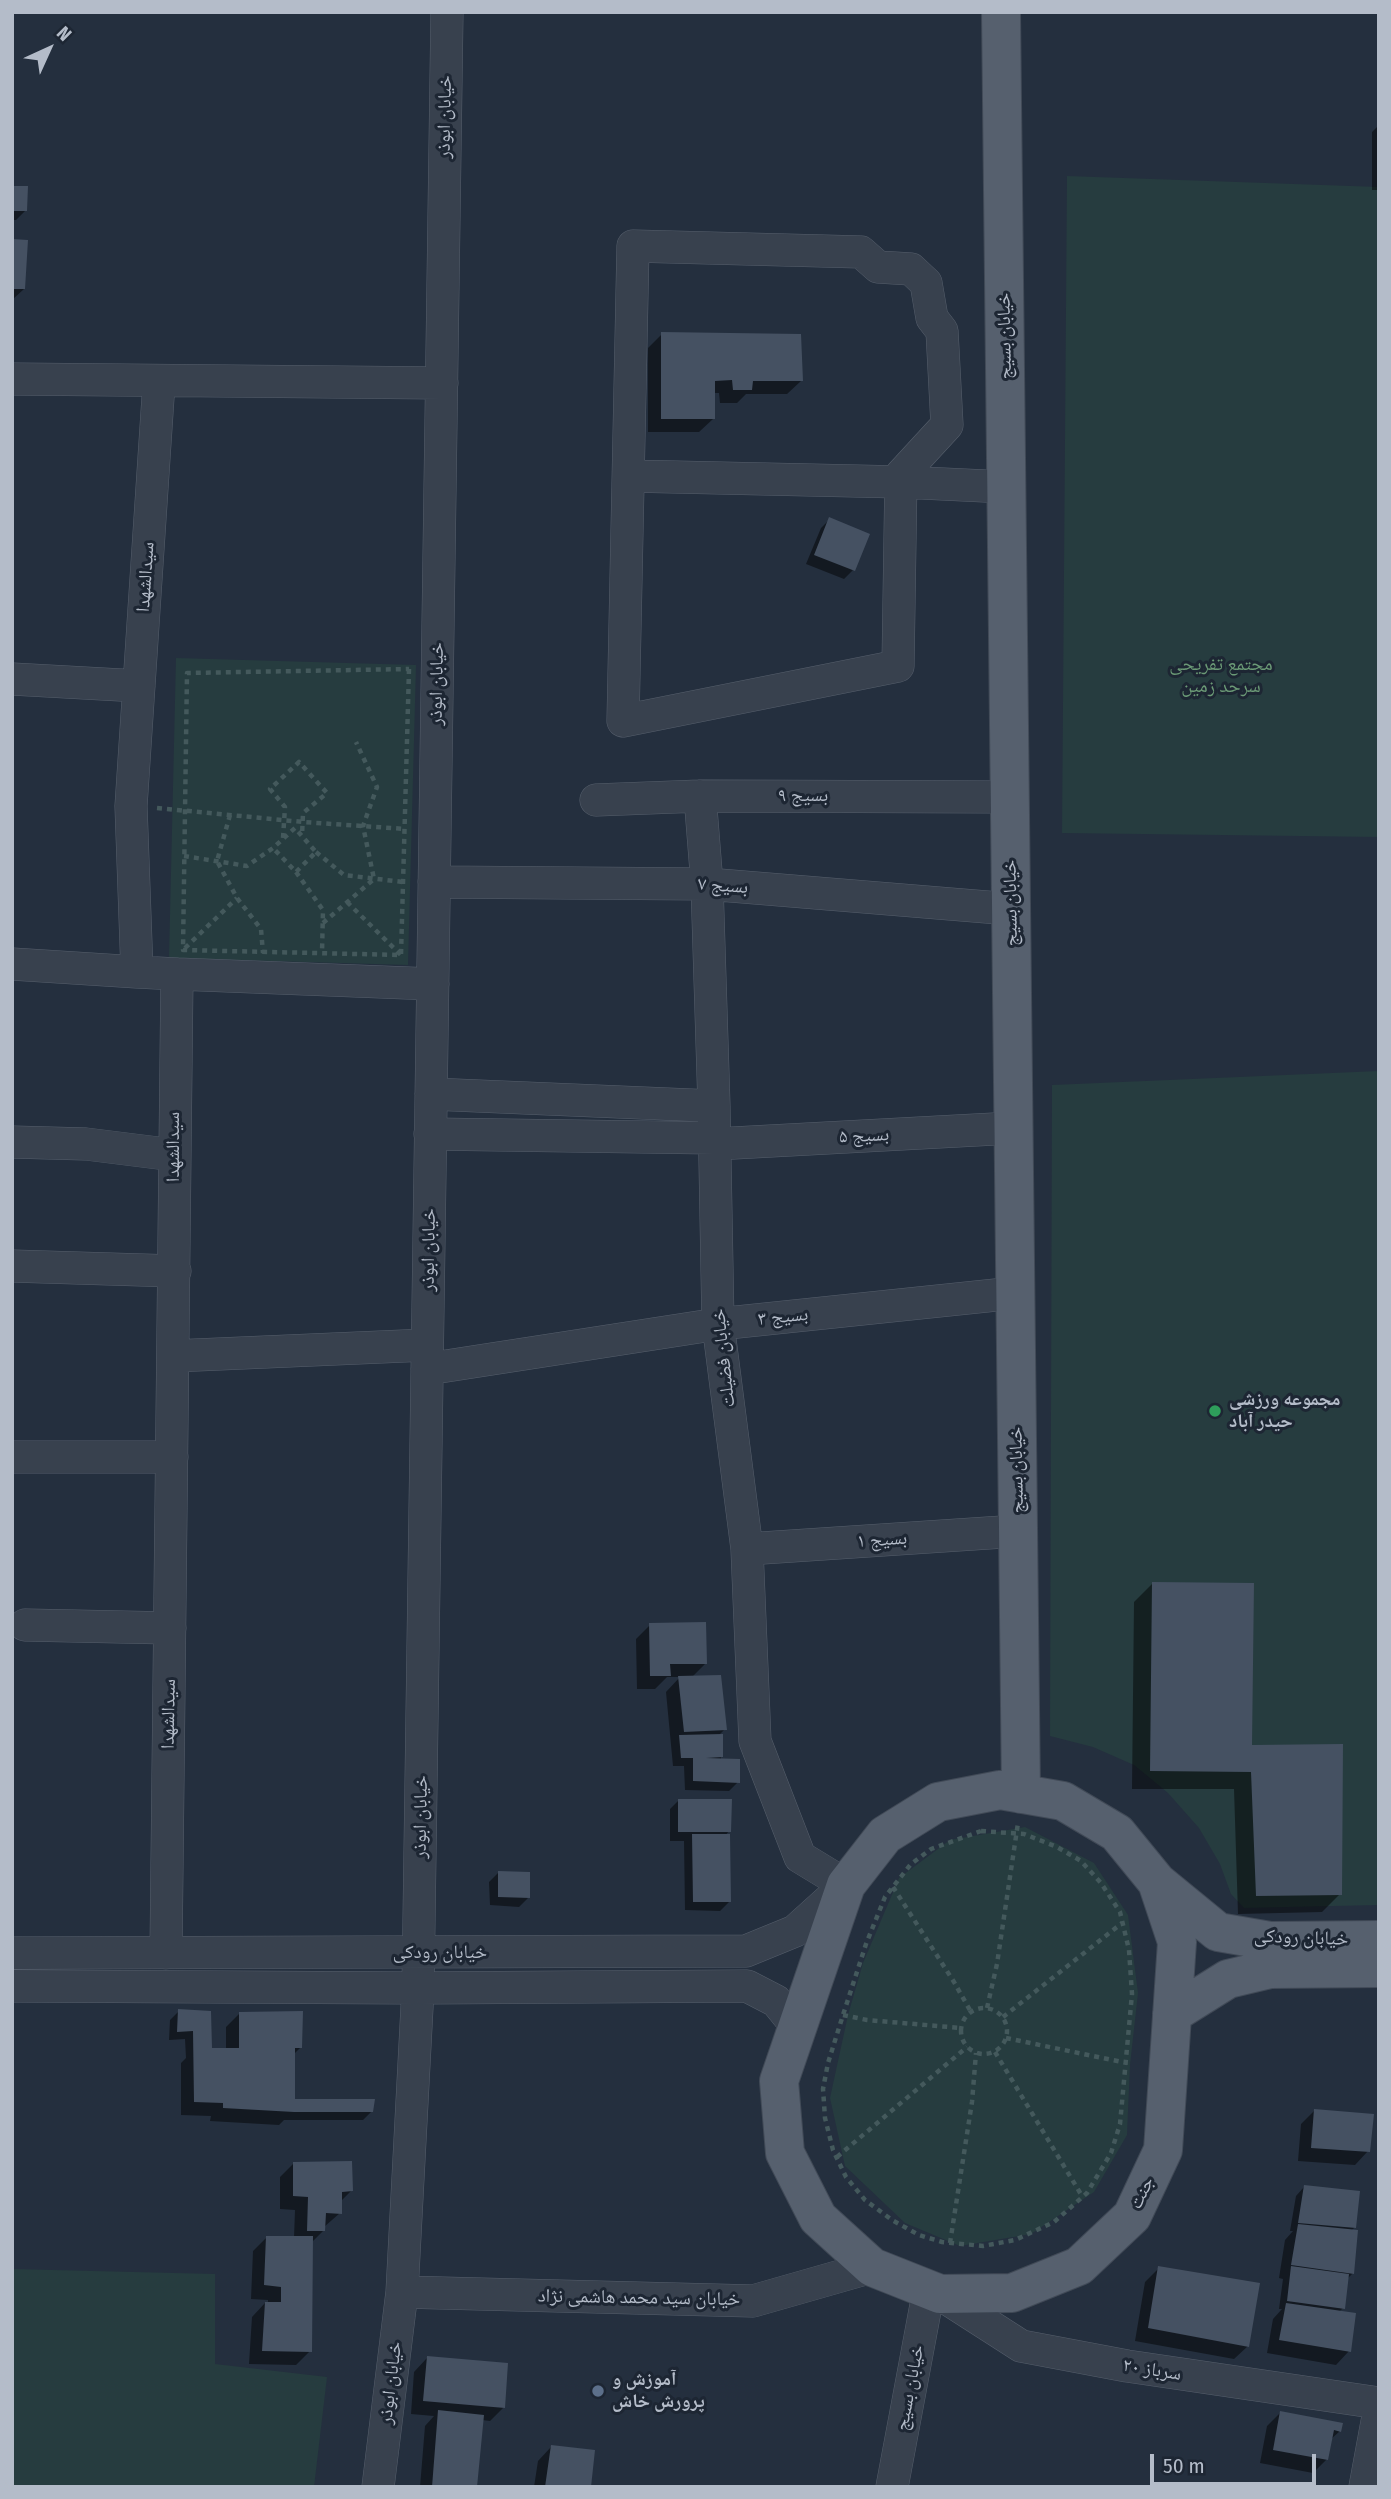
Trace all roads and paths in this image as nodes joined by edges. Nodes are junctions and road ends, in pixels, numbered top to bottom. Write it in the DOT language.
graph roads {
  1 [pos="447,12"];
  2 [pos="1001,12"];
  3 [pos="12,379"];
  4 [pos="159,382"];
  5 [pos="442,383"];
  6 [pos="629,476"];
  7 [pos="901,482"];
  8 [pos="1006,487"];
  9 [pos="12,679"];
  10 [pos="139,686"];
  11 [pos="356,742"];
  12 [pos="700,796"];
  13 [pos="1010,797"];
  14 [pos="596,800"];
  15 [pos="131,806"];
  16 [pos="185,811"];
  17 [pos="230,815"];
  18 [pos="363,826"];
  19 [pos="420,830"];
  20 [pos="302,836"];
  21 [pos="283,839"];
  22 [pos="273,848"];
  23 [pos="316,852"];
  24 [pos="184,856"];
  25 [pos="217,862"];
  26 [pos="296,872"];
  27 [pos="374,879"];
  28 [pos="419,882"];
  29 [pos="707,884"];
  30 [pos="237,898"];
  31 [pos="347,902"];
  32 [pos="1011,909"];
  33 [pos="323,923"];
  34 [pos="263,953"];
  35 [pos="321,954"];
  36 [pos="401,955"];
  37 [pos="180,962"];
  38 [pos="12,964"];
  39 [pos="137,972"];
  40 [pos="433,977"];
  41 [pos="431,1094"];
  42 [pos="714,1106"];
  43 [pos="1013,1128"];
  44 [pos="430,1134"];
  45 [pos="715,1141"];
  46 [pos="12,1142"];
  47 [pos="174,1155"];
  48 [pos="12,1266"];
  49 [pos="175,1271"];
  50 [pos="1015,1293"];
  51 [pos="718,1324"];
  52 [pos="173,1356"];
  53 [pos="427,1357"];
  54 [pos="12,1457"];
  55 [pos="172,1457"];
  56 [pos="1018,1531"];
  57 [pos="747,1549"];
  58 [pos="25,1625"];
  59 [pos="170,1628"];
  60 [pos="1021,1794"];
  61 [pos="1017,1834"];
  62 [pos="1157,1882"];
  63 [pos="846,1885"];
  64 [pos="893,1887"];
  65 [pos="1122,1923"];
  66 [pos="1379,1940"];
  67 [pos="166,1952"];
  68 [pos="12,1953"];
  69 [pos="419,1953"];
  70 [pos="1379,1968"];
  71 [pos="12,1986"];
  72 [pos="418,1988"];
  73 [pos="987,2008"];
  74 [pos="971,2012"];
  75 [pos="1172,2014"];
  76 [pos="843,2015"];
  77 [pos="1003,2017"];
  78 [pos="797,2027"];
  79 [pos="961,2028"];
  80 [pos="1006,2038"];
  81 [pos="967,2047"];
  82 [pos="995,2052"];
  83 [pos="976,2053"];
  84 [pos="1127,2063"];
  85 [pos="836,2157"];
  86 [pos="1082,2196"];
  87 [pos="950,2243"];
  88 [pos="872,2267"];
  89 [pos="934,2291"];
  90 [pos="402,2292"];
  91 [pos="1379,2403"];
  92 [pos="1379,2411"];
  93 [pos="378,2487"];
  94 [pos="892,2487"];
  95 [pos="1365,2487"];
  1 -- 5 [label="street, خیابان ابوذر"];
  2 -- 8 [label="main road, خیابان بسیج"];
  3 -- 4 [label="street"];
  4 -- 5 [label="street"];
  4 -- 10 [label="street, سیدالشهدا"];
  5 -- 19 [label="street, خیابان ابوذر"];
  6 -- 7 [label="street"];
  6 -- 7 [label="street"];
  6 -- 7 [label="street"];
  7 -- 8 [label="street"];
  8 -- 13 [label="main road, خیابان بسیج"];
  9 -- 10 [label="street"];
  10 -- 15 [label="street, سیدالشهدا"];
  11 -- 18 [label="path"];
  12 -- 13 [label="street, بسیج ۹"];
  12 -- 14 [label="street, بسیج ۹"];
  12 -- 29 [label="street, خیابان فضیلت"];
  13 -- 32 [label="main road, خیابان بسیج"];
  15 -- 16 [label="path"];
  15 -- 39 [label="street, سیدالشهدا"];
  16 -- 17 [label="path"];
  16 -- 19 [label="path"];
  16 -- 24 [label="path"];
  17 -- 18 [label="path"];
  17 -- 25 [label="path"];
  18 -- 19 [label="path"];
  18 -- 27 [label="path"];
  19 -- 28 [label="street, خیابان ابوذر"];
  19 -- 28 [label="path"];
  20 -- 21 [label="path"];
  20 -- 21 [label="path"];
  20 -- 23 [label="path"];
  21 -- 22 [label="path"];
  22 -- 25 [label="path"];
  22 -- 26 [label="path"];
  23 -- 26 [label="path"];
  23 -- 27 [label="path"];
  24 -- 25 [label="path"];
  24 -- 37 [label="path"];
  25 -- 30 [label="path"];
  26 -- 33 [label="path"];
  27 -- 28 [label="path"];
  27 -- 31 [label="path"];
  28 -- 29 [label="street, بسیج ۷"];
  28 -- 36 [label="path"];
  28 -- 40 [label="street, خیابان ابوذر"];
  29 -- 32 [label="street, بسیج ۷"];
  29 -- 42 [label="street, خیابان فضیلت"];
  30 -- 34 [label="path"];
  30 -- 37 [label="path"];
  31 -- 33 [label="path"];
  31 -- 36 [label="path"];
  32 -- 43 [label="main road, خیابان بسیج"];
  33 -- 35 [label="path"];
  34 -- 35 [label="path"];
  34 -- 37 [label="path"];
  35 -- 36 [label="path"];
  36 -- 40 [label="path"];
  37 -- 39 [label="street"];
  37 -- 40 [label="street"];
  37 -- 47 [label="street, سیدالشهدا"];
  38 -- 39 [label="street"];
  40 -- 41 [label="street, خیابان ابوذر"];
  41 -- 42 [label="street"];
  41 -- 44 [label="street, خیابان ابوذر"];
  42 -- 45 [label="street, خیابان فضیلت"];
  43 -- 45 [label="street, بسیج ۵"];
  43 -- 50 [label="main road, خیابان بسیج"];
  44 -- 45 [label="street, بسیج ۵"];
  44 -- 53 [label="street, خیابان ابوذر"];
  45 -- 51 [label="street, خیابان فضیلت"];
  46 -- 47 [label="street"];
  47 -- 49 [label="street, سیدالشهدا"];
  48 -- 49 [label="street"];
  49 -- 52 [label="street, سیدالشهدا"];
  50 -- 51 [label="street, بسیج ۳"];
  50 -- 56 [label="main road, خیابان بسیج"];
  51 -- 53 [label="street, بسیج ۳"];
  51 -- 57 [label="street, خیابان فضیلت"];
  52 -- 53 [label="street, بسیج ۳"];
  52 -- 55 [label="street, سیدالشهدا"];
  53 -- 69 [label="street, خیابان ابوذر"];
  54 -- 55 [label="street"];
  55 -- 59 [label="street, سیدالشهدا"];
  56 -- 57 [label="street, بسیج ۱"];
  56 -- 60 [label="main road, خیابان بسیج"];
  57 -- 63 [label="street, خیابان فضیلت"];
  58 -- 59 [label="street"];
  59 -- 67 [label="street, سیدالشهدا"];
  60 -- 61 [label="path"];
  60 -- 62 [label="main road, جنت"];
  60 -- 63 [label="main road, جنت"];
  61 -- 64 [label="path"];
  61 -- 65 [label="path"];
  61 -- 73 [label="path"];
  62 -- 66 [label="main road, خیابان رودکی"];
  62 -- 75 [label="main road, جنت"];
  63 -- 69 [label="street, خیابان رودکی"];
  63 -- 78 [label="main road, جنت"];
  64 -- 74 [label="path"];
  64 -- 76 [label="path"];
  65 -- 77 [label="path"];
  65 -- 84 [label="path"];
  67 -- 68 [label="street, خیابان رودکی"];
  67 -- 69 [label="street, خیابان رودکی"];
  69 -- 72 [label="street, خیابان ابوذر"];
  70 -- 75 [label="main road, خیابان رودکی"];
  71 -- 72 [label="street, خیابان رودکی"];
  72 -- 78 [label="street, خیابان رودکی"];
  72 -- 90 [label="street, خیابان ابوذر"];
  73 -- 74 [label="path"];
  73 -- 77 [label="path"];
  74 -- 79 [label="path"];
  75 -- 89 [label="main road, جنت"];
  76 -- 79 [label="path"];
  76 -- 85 [label="path"];
  77 -- 80 [label="path"];
  78 -- 88 [label="main road, جنت"];
  79 -- 81 [label="path"];
  80 -- 82 [label="path"];
  80 -- 84 [label="path"];
  81 -- 83 [label="path"];
  81 -- 85 [label="path"];
  82 -- 83 [label="path"];
  82 -- 86 [label="path"];
  83 -- 87 [label="path"];
  84 -- 86 [label="path"];
  85 -- 87 [label="path"];
  86 -- 87 [label="path"];
  88 -- 89 [label="main road, جنت"];
  88 -- 90 [label="street, خیابان سید محمد هاشمی نژاد"];
  89 -- 91 [label="street, سرباز ۲۰"];
  89 -- 94 [label="street, خیابان بسیج"];
  90 -- 93 [label="street, خیابان ابوذر"];
  92 -- 95 [label="street"];
}
